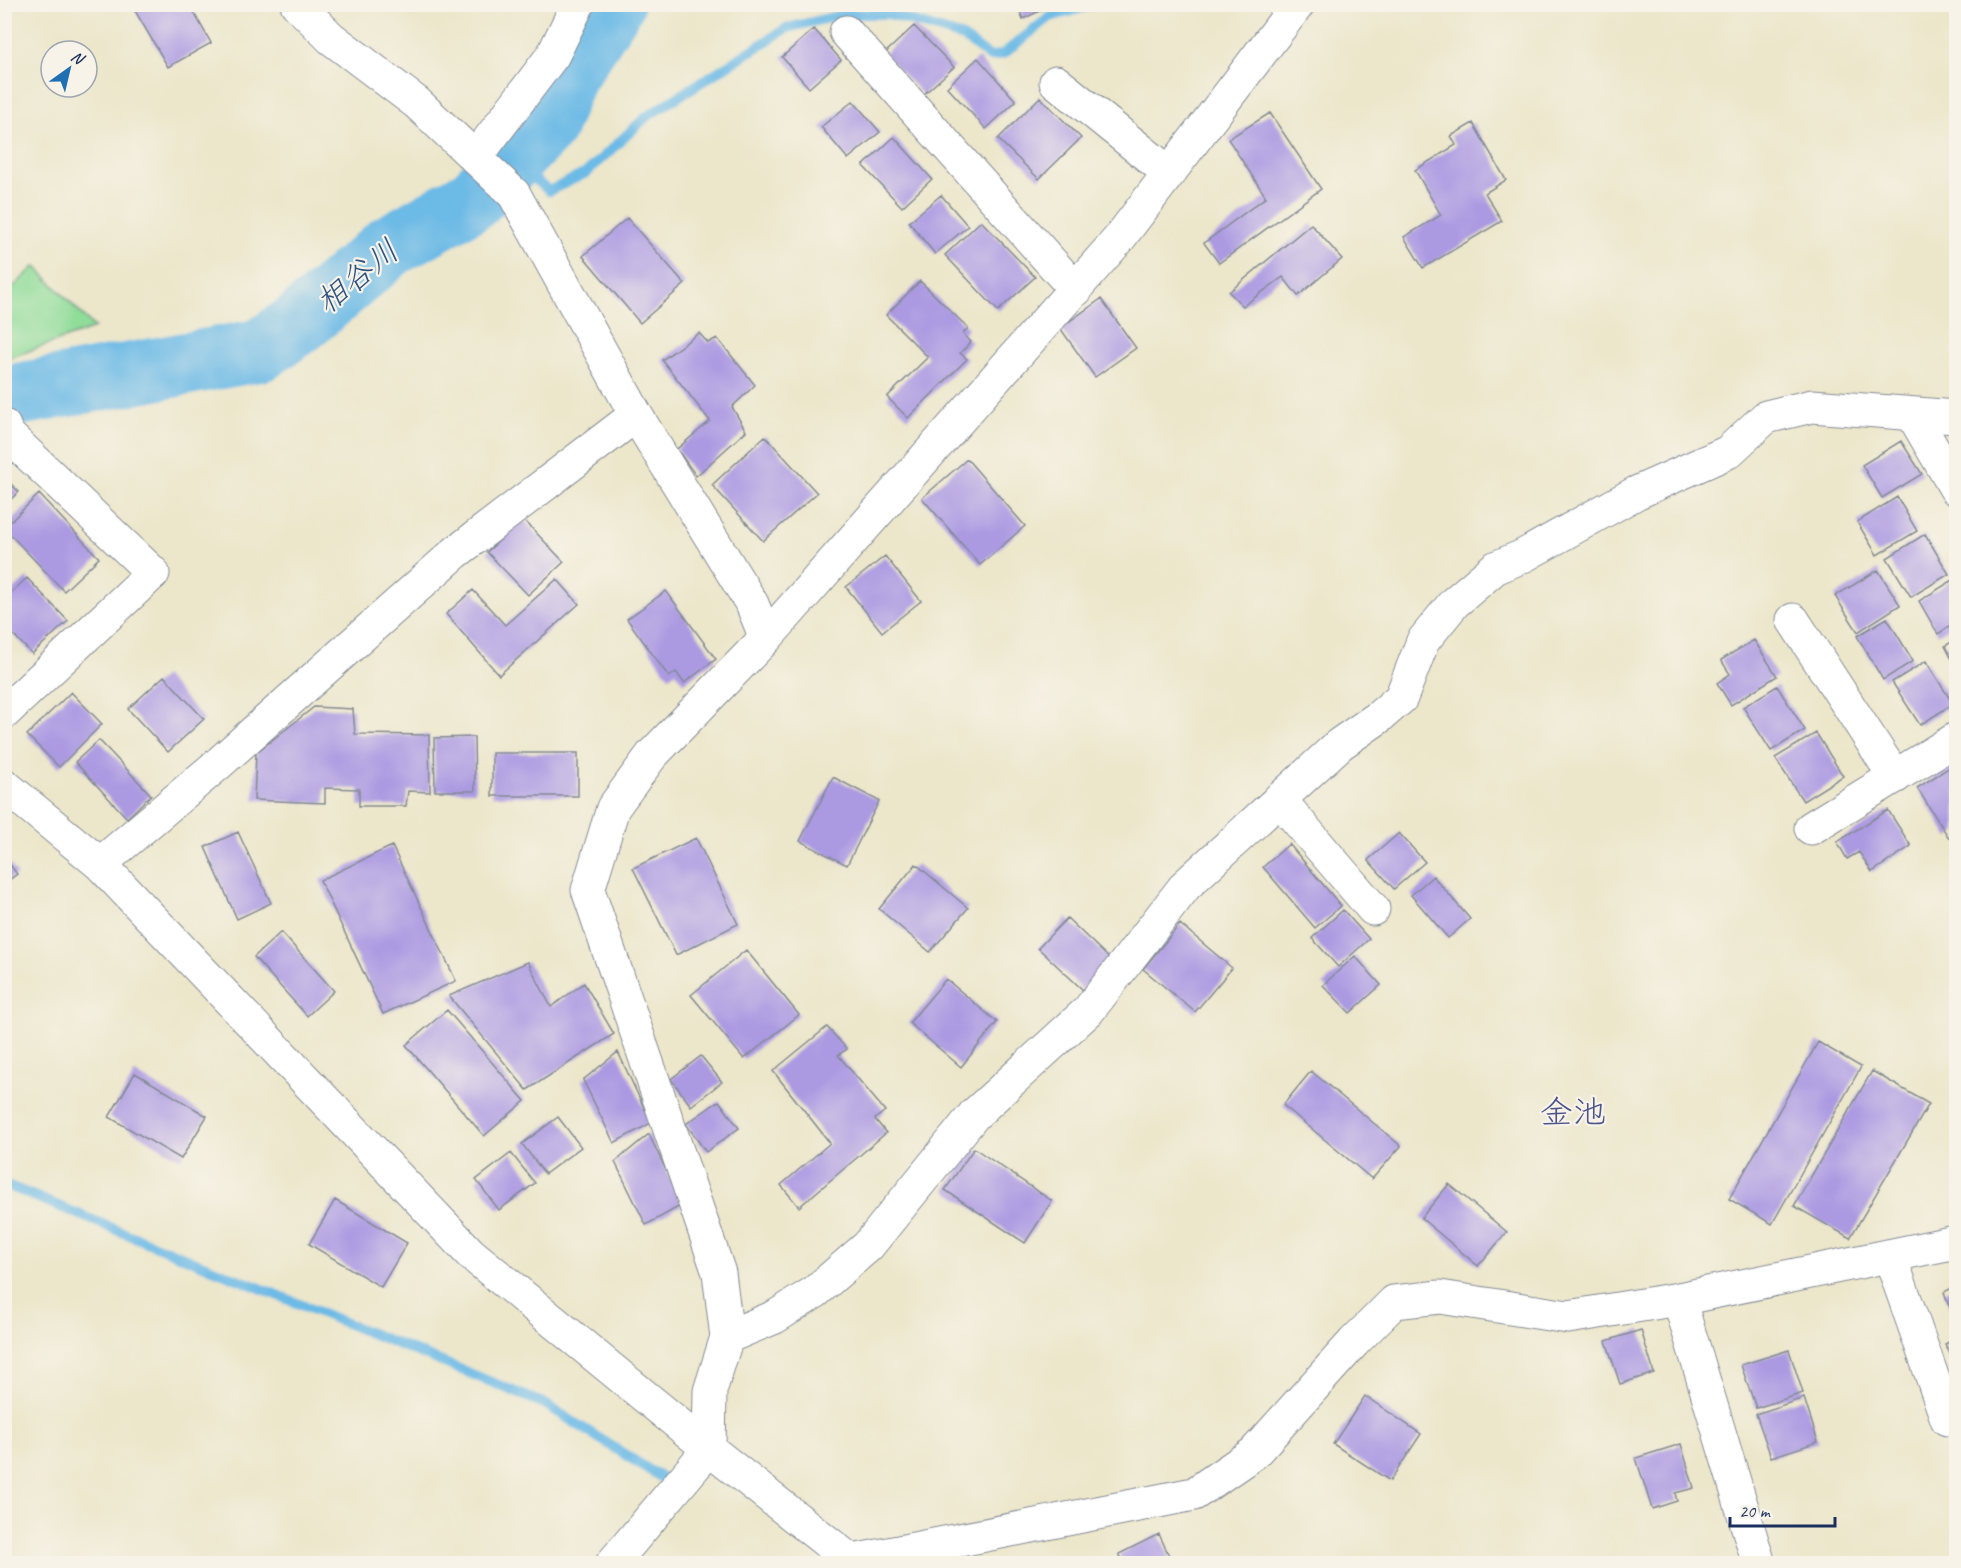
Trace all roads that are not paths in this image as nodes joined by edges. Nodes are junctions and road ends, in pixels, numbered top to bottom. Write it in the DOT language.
graph roads {
  1 [pos="297,4"];
  2 [pos="578,4"];
  3 [pos="1298,4"];
  4 [pos="846,32"];
  5 [pos="1056,82"];
  6 [pos="476,157"];
  7 [pos="1169,173"];
  8 [pos="1076,290"];
  9 [pos="636,415"];
  10 [pos="1913,415"];
  11 [pos="1956,417"];
  12 [pos="6,430"];
  13 [pos="1956,489"];
  14 [pos="1793,620"];
  15 [pos="766,638"];
  16 [pos="4,713"];
  17 [pos="1956,739"];
  18 [pos="1895,777"];
  19 [pos="4,785"];
  20 [pos="1279,800"];
  21 [pos="1811,828"];
  22 [pos="100,864"];
  23 [pos="1372,909"];
  24 [pos="1956,1242"];
  25 [pos="1890,1256"];
  26 [pos="1679,1299"];
  27 [pos="727,1336"];
  28 [pos="1956,1413"];
  29 [pos="709,1449"];
  30 [pos="854,1562"];
  31 [pos="612,1563"];
  32 [pos="1759,1563"];
  1 -- 6 [label="street"];
  2 -- 6 [label="street"];
  3 -- 7 [label="street"];
  4 -- 8 [label="street"];
  5 -- 7 [label="street"];
  6 -- 9 [label="street"];
  7 -- 8 [label="street"];
  8 -- 15 [label="street"];
  9 -- 15 [label="street"];
  9 -- 22 [label="street"];
  10 -- 11 [label="street"];
  10 -- 13 [label="street"];
  10 -- 20 [label="street"];
  12 -- 16 [label="street"];
  14 -- 18 [label="street"];
  15 -- 27 [label="street"];
  17 -- 18 [label="street"];
  18 -- 21 [label="street"];
  19 -- 22 [label="street"];
  20 -- 23 [label="street"];
  20 -- 27 [label="street"];
  22 -- 29 [label="street"];
  24 -- 25 [label="street"];
  25 -- 26 [label="street"];
  25 -- 28 [label="street"];
  26 -- 30 [label="street"];
  26 -- 32 [label="street"];
  27 -- 29 [label="street"];
  29 -- 30 [label="street"];
  29 -- 31 [label="street"];
}
